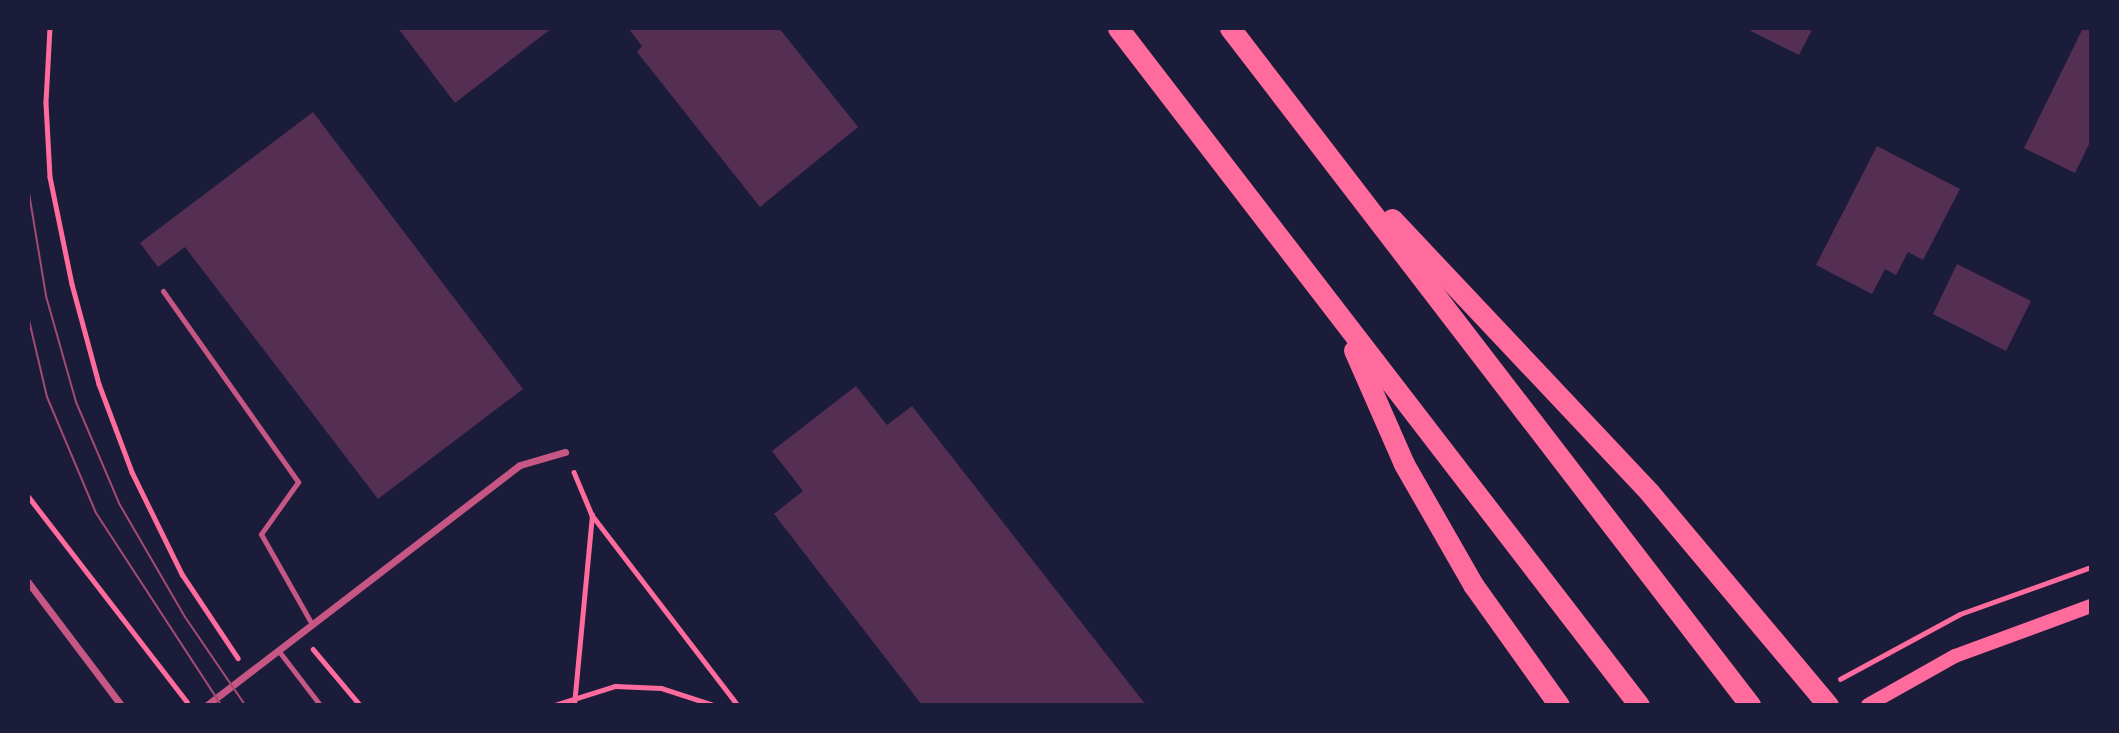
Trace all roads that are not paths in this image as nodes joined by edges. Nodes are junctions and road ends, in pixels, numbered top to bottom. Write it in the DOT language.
graph roads {
  1 [pos="1118,28"];
  2 [pos="1230,28"];
  3 [pos="1311,134"];
  4 [pos="163,291"];
  5 [pos="1340,319"];
  6 [pos="565,452"];
  7 [pos="28,582"];
  8 [pos="2091,606"];
  9 [pos="312,624"];
  10 [pos="278,650"];
  11 [pos="121,705"];
  12 [pos="207,705"];
  13 [pos="320,705"];
  14 [pos="1559,705"];
  15 [pos="1639,705"];
  16 [pos="1750,705"];
  17 [pos="1828,705"];
  18 [pos="1868,705"];
  1 -- 5 [label="highway"];
  2 -- 3 [label="highway"];
  3 -- 16 [label="highway"];
  3 -- 17 [label="highway"];
  4 -- 9 [label="lane"];
  5 -- 14 [label="highway"];
  5 -- 15 [label="highway"];
  6 -- 9 [label="street"];
  7 -- 11 [label="street"];
  8 -- 18 [label="main road"];
  9 -- 10 [label="street"];
  10 -- 12 [label="street"];
  10 -- 13 [label="lane"];
}
